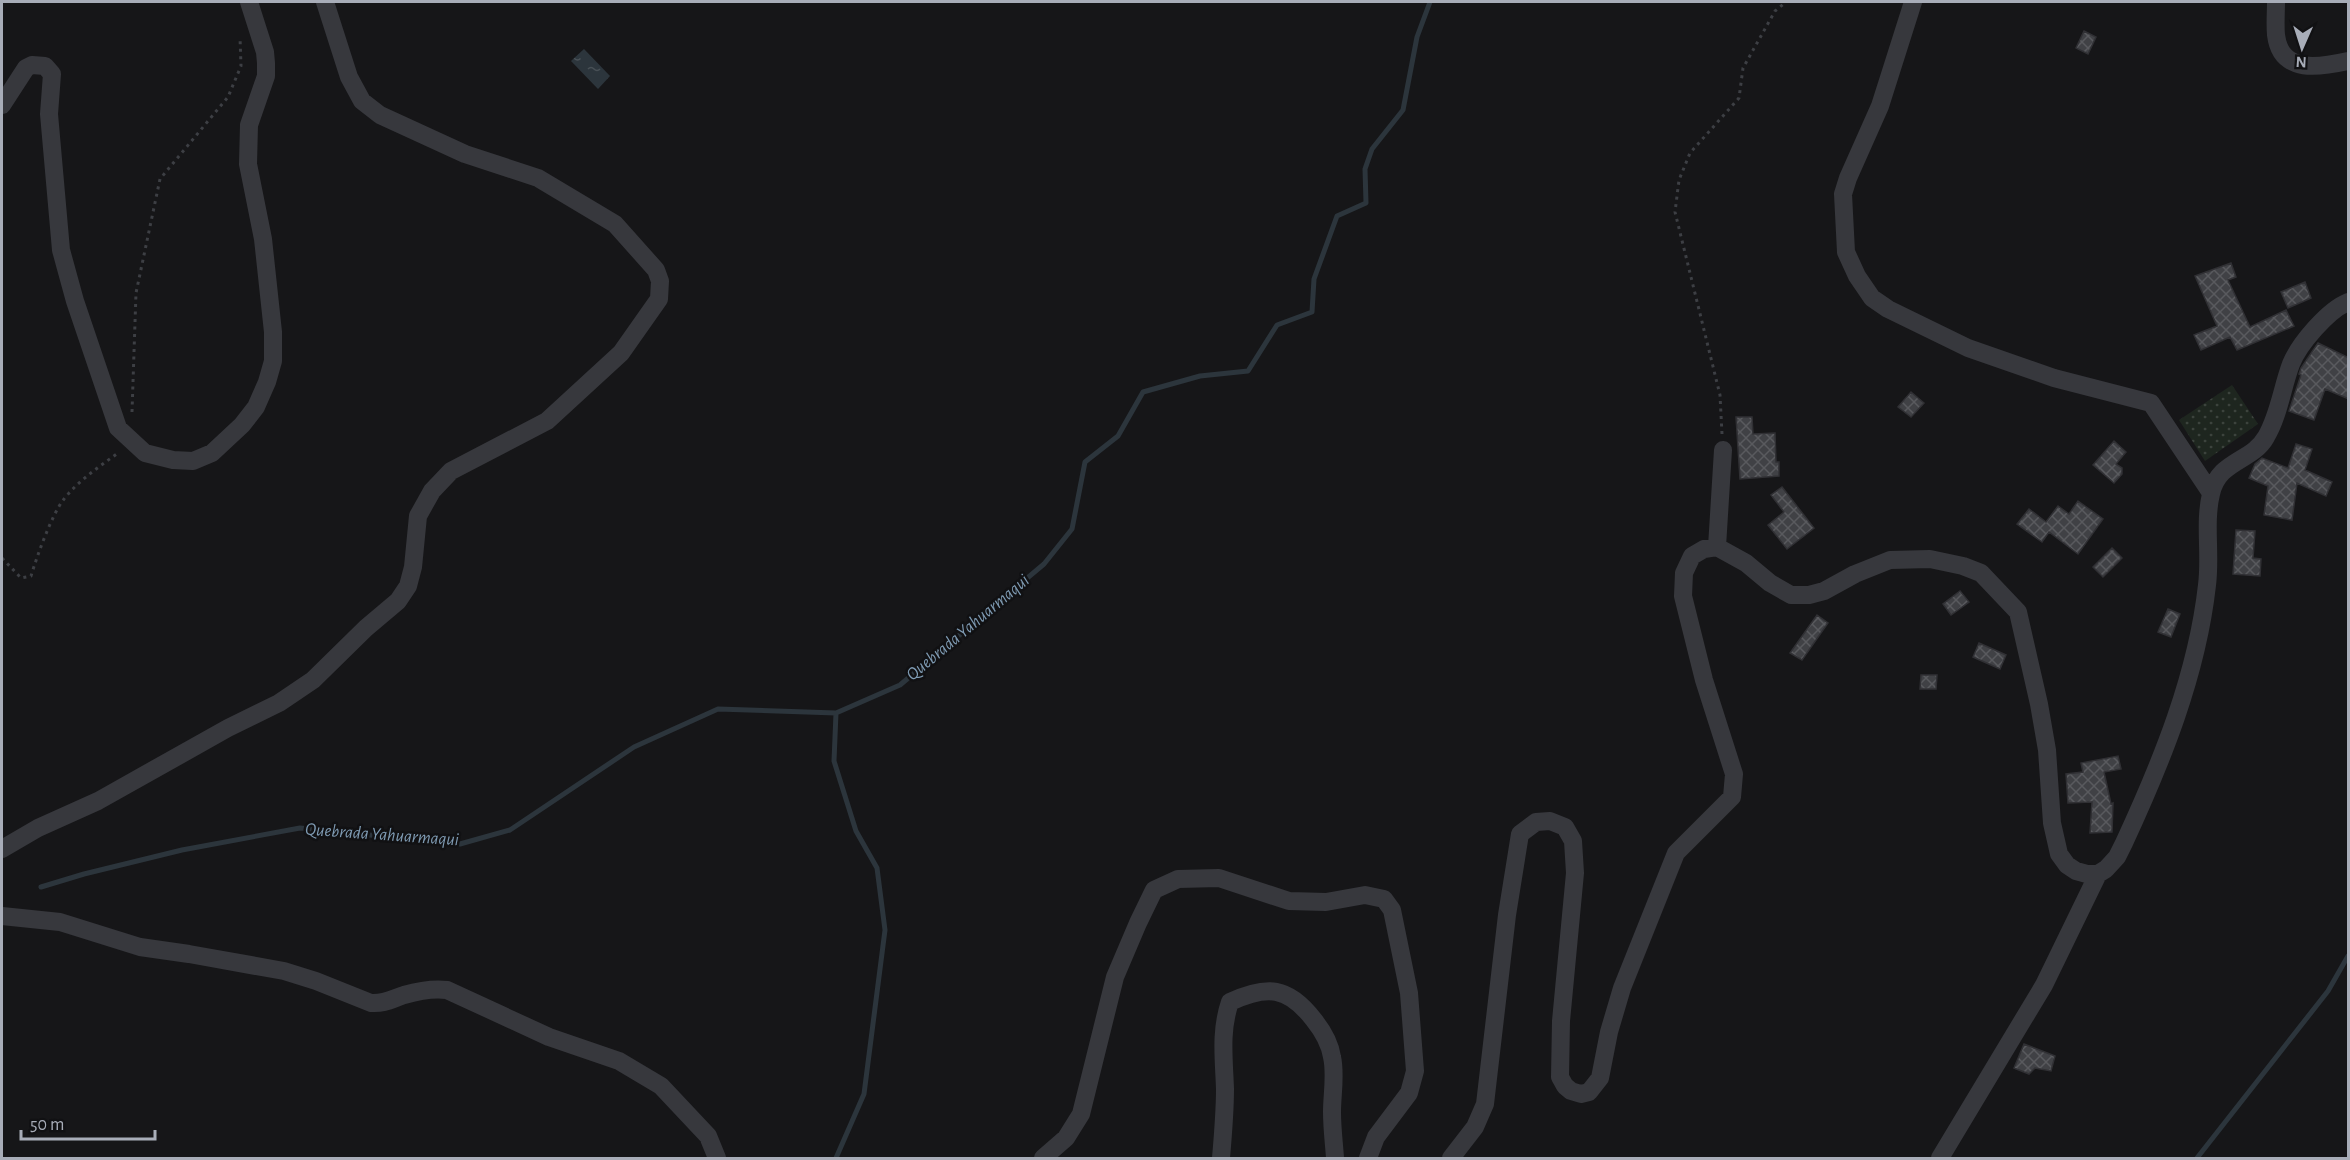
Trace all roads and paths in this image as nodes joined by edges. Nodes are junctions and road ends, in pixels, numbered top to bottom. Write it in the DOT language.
graph roads {
  1 [pos="249,2"];
  2 [pos="325,2"];
  3 [pos="1786,2"];
  4 [pos="1913,2"];
  5 [pos="2276,2"];
  6 [pos="240,34"];
  7 [pos="2349,61"];
  8 [pos="2,105"];
  9 [pos="2349,302"];
  10 [pos="128,437"];
  11 [pos="1723,450"];
  12 [pos="2211,493"];
  13 [pos="1717,548"];
  14 [pos="2,558"];
  15 [pos="2,849"];
  16 [pos="2098,874"];
  17 [pos="2,916"];
  18 [pos="717,1158"];
  19 [pos="1043,1158"];
  20 [pos="1221,1158"];
  21 [pos="1335,1158"];
  22 [pos="1368,1158"];
  23 [pos="1451,1158"];
  24 [pos="1940,1158"];
  1 -- 10 [label="street"];
  2 -- 15 [label="street"];
  3 -- 11 [label="path"];
  4 -- 12 [label="street"];
  5 -- 7 [label="street"];
  6 -- 10 [label="path"];
  8 -- 10 [label="street"];
  9 -- 12 [label="street"];
  10 -- 14 [label="path"];
  11 -- 13 [label="street"];
  12 -- 16 [label="street"];
  13 -- 16 [label="street"];
  13 -- 23 [label="street"];
  16 -- 24 [label="street"];
  17 -- 18 [label="street"];
  19 -- 22 [label="street"];
  20 -- 21 [label="street"];
}
